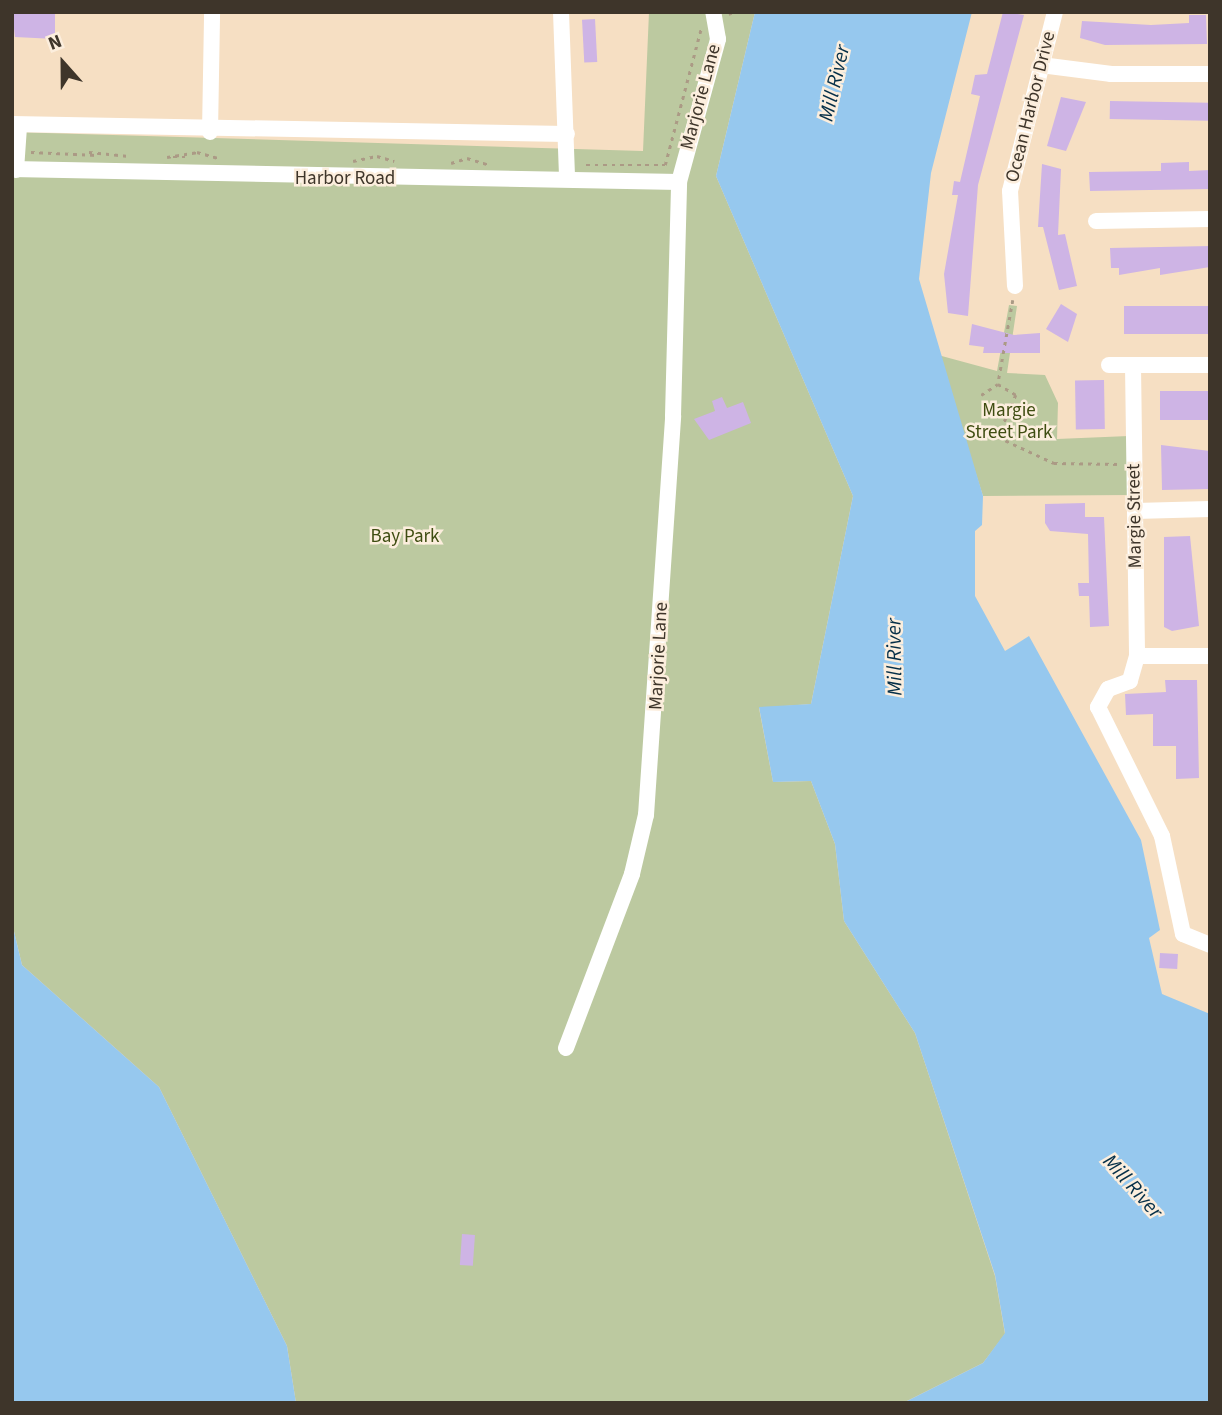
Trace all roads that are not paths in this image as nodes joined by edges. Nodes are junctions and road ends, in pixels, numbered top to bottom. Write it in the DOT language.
graph roads {
  1 [pos="212,12"];
  2 [pos="562,12"];
  3 [pos="713,12"];
  4 [pos="1055,12"];
  5 [pos="1041,65"];
  6 [pos="1210,74"];
  7 [pos="14,126"];
  8 [pos="210,132"];
  9 [pos="567,134"];
  10 [pos="14,169"];
  11 [pos="567,179"];
  12 [pos="679,182"];
  13 [pos="1210,219"];
  14 [pos="1097,221"];
  15 [pos="1014,286"];
  16 [pos="1109,365"];
  17 [pos="1210,365"];
  18 [pos="1133,366"];
  19 [pos="1210,509"];
  20 [pos="1135,511"];
  21 [pos="1142,656"];
  22 [pos="1210,656"];
  23 [pos="1210,944"];
  24 [pos="566,1048"];
  1 -- 8 [label="street"];
  2 -- 9 [label="street"];
  3 -- 12 [label="street, Marjorie Lane"];
  4 -- 5 [label="street, Ocean Harbor Drive"];
  5 -- 6 [label="street"];
  5 -- 15 [label="street, Ocean Harbor Drive"];
  7 -- 8 [label="street"];
  7 -- 10 [label="street"];
  8 -- 9 [label="street"];
  9 -- 11 [label="street"];
  10 -- 11 [label="street, Harbor Road"];
  11 -- 12 [label="street, Harbor Road"];
  12 -- 24 [label="street, Marjorie Lane"];
  13 -- 14 [label="street"];
  16 -- 18 [label="street"];
  17 -- 18 [label="street"];
  18 -- 20 [label="street, Margie Street"];
  19 -- 20 [label="street"];
  20 -- 21 [label="street, Margie Street"];
  21 -- 22 [label="street"];
  21 -- 23 [label="street"];
}
